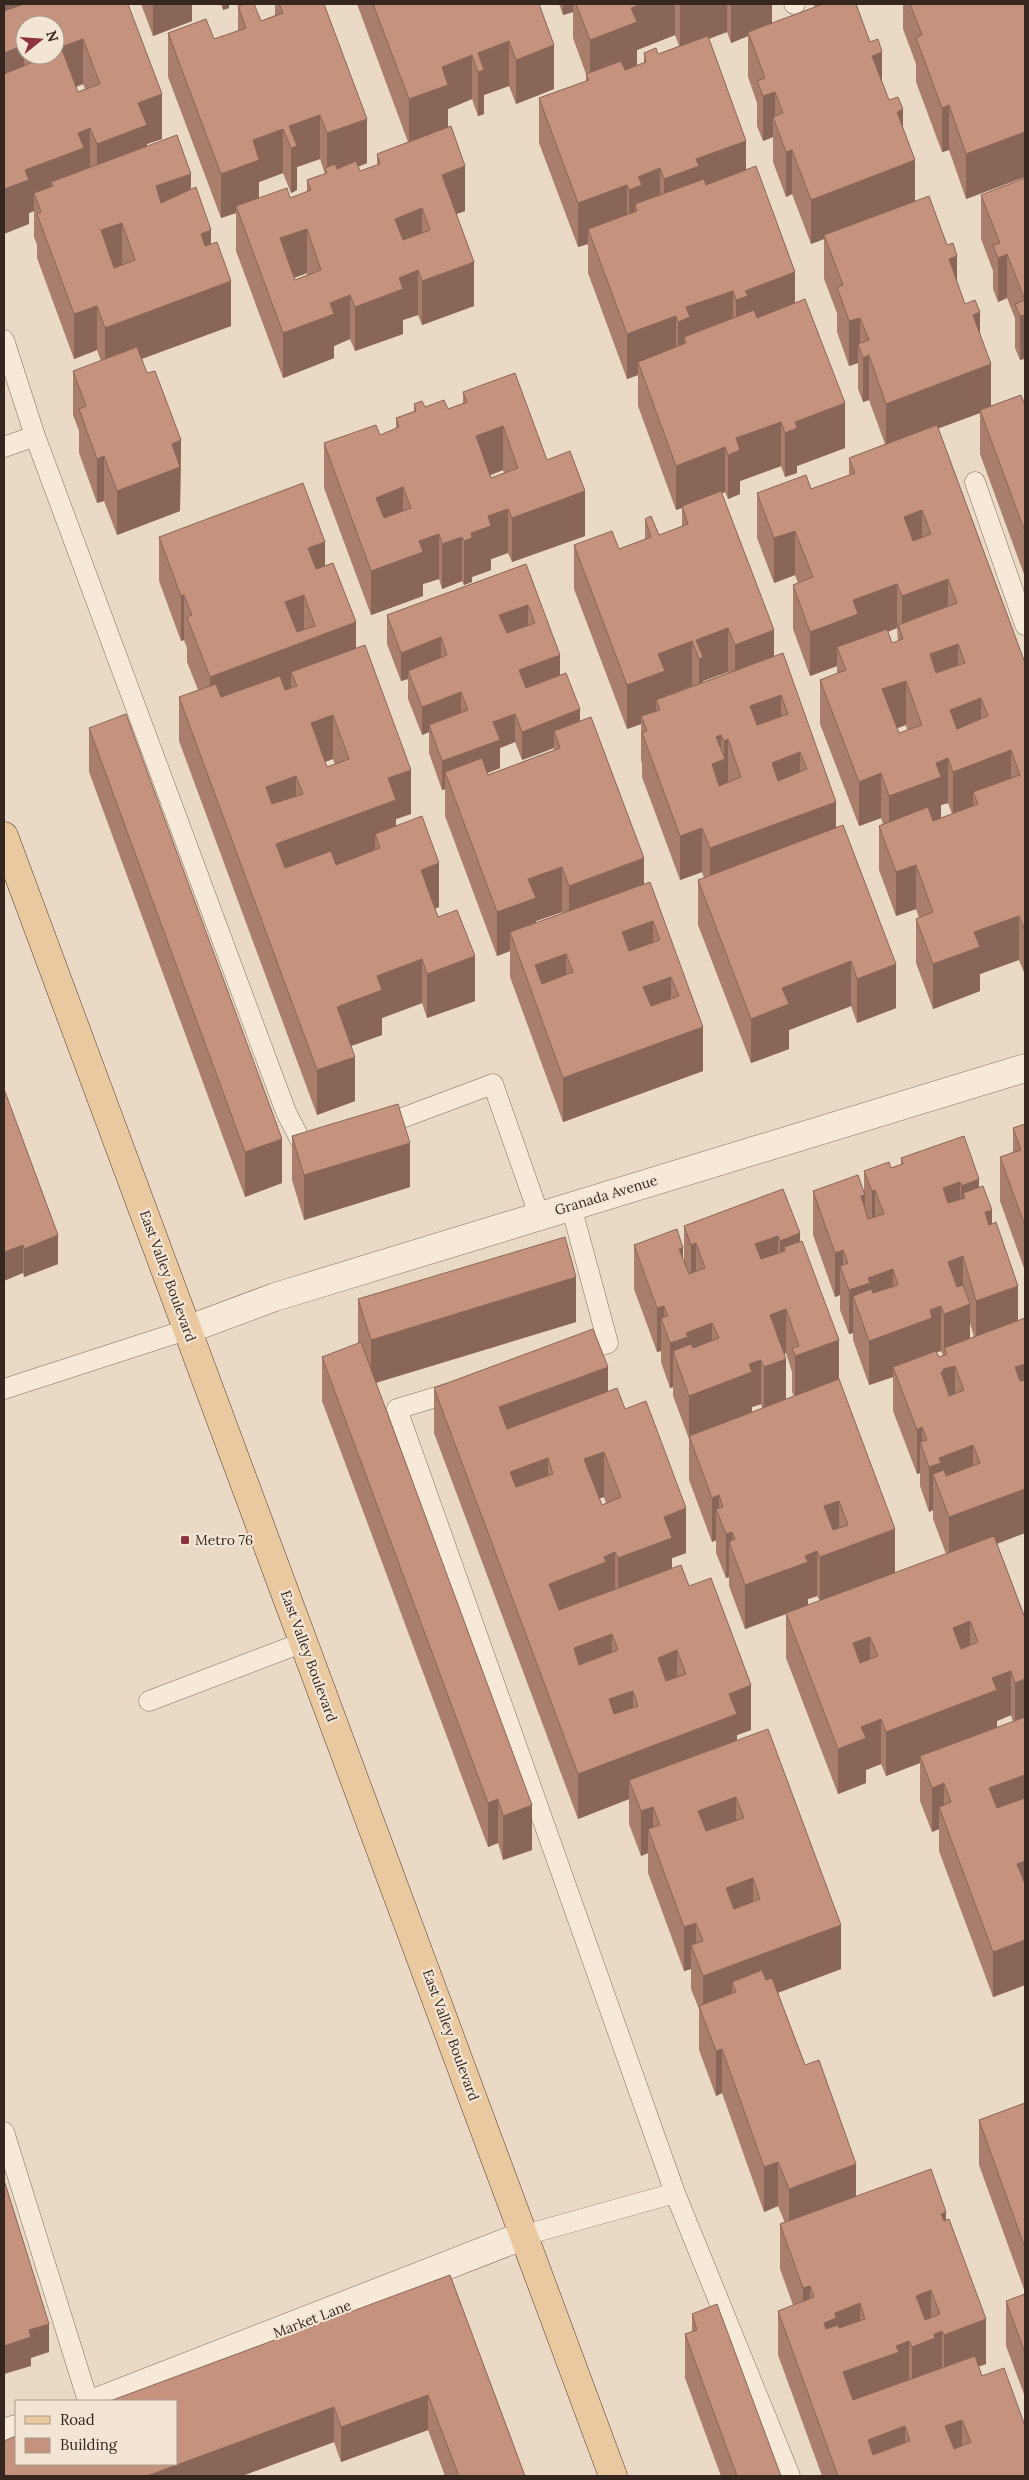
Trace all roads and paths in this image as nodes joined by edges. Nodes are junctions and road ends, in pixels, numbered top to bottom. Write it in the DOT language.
graph roads {
  1 [pos="4,340"];
  2 [pos="35,436"];
  3 [pos="4,447"];
  4 [pos="975,482"];
  5 [pos="1025,625"];
  6 [pos="4,836"];
  7 [pos="1025,1068"];
  8 [pos="363,1132"];
  9 [pos="325,1146"];
  10 [pos="571,1206"];
  11 [pos="539,1215"];
  12 [pos="188,1329"];
  13 [pos="553,1360"];
  14 [pos="480,1383"];
  15 [pos="4,1388"];
  16 [pos="304,1642"];
  17 [pos="149,1701"];
  18 [pos="4,2132"];
  19 [pos="674,2193"];
  20 [pos="525,2235"];
  21 [pos="88,2400"];
  22 [pos="102,2400"];
  23 [pos="613,2476"];
  24 [pos="790,2476"];
  1 -- 2 [label="lane"];
  2 -- 3 [label="lane"];
  2 -- 9 [label="lane"];
  4 -- 5 [label="lane"];
  6 -- 12 [label="main road, East Valley Boulevard"];
  7 -- 10 [label="street, Granada Avenue"];
  8 -- 11 [label="lane"];
  10 -- 11 [label="street, Granada Avenue"];
  10 -- 13 [label="lane"];
  11 -- 12 [label="street, Granada Avenue"];
  12 -- 15 [label="lane"];
  12 -- 16 [label="main road, East Valley Boulevard"];
  14 -- 19 [label="lane"];
  16 -- 17 [label="lane"];
  16 -- 20 [label="main road, East Valley Boulevard"];
  18 -- 21 [label="lane"];
  19 -- 20 [label="lane"];
  19 -- 24 [label="lane"];
  20 -- 22 [label="street, Market Lane"];
  20 -- 23 [label="main road, East Valley Boulevard"];
}
